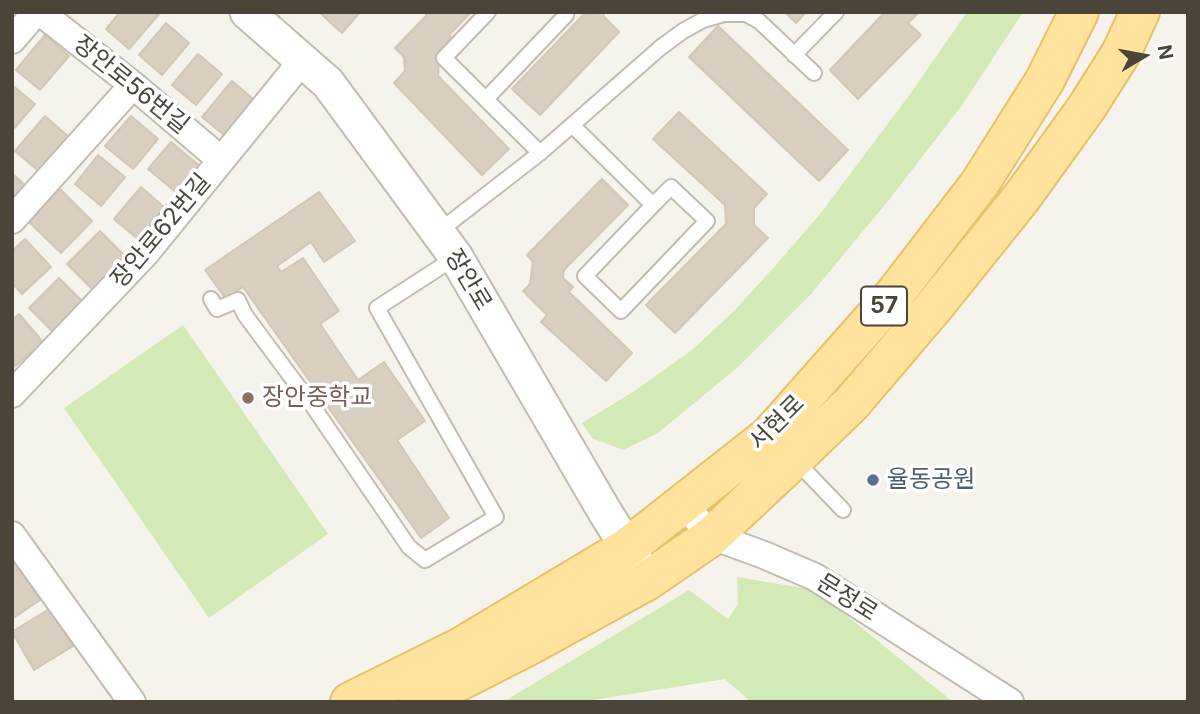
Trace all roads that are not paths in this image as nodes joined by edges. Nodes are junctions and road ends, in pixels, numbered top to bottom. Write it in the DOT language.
graph roads {
  1 [pos="38,12"];
  2 [pos="247,12"];
  3 [pos="488,12"];
  4 [pos="564,12"];
  5 [pos="836,12"];
  6 [pos="1079,12"];
  7 [pos="746,13"];
  8 [pos="1139,15"];
  9 [pos="12,40"];
  10 [pos="794,55"];
  11 [pos="302,61"];
  12 [pos="814,74"];
  13 [pos="133,85"];
  14 [pos="486,99"];
  15 [pos="572,125"];
  16 [pos="540,153"];
  17 [pos="222,160"];
  18 [pos="653,205"];
  19 [pos="12,220"];
  20 [pos="447,244"];
  21 [pos="211,299"];
  22 [pos="12,394"];
  23 [pos="794,459"];
  24 [pos="683,504"];
  25 [pos="843,510"];
  26 [pos="712,536"];
  27 [pos="628,547"];
  28 [pos="16,550"];
  29 [pos="648,580"];
  30 [pos="132,702"];
  31 [pos="349,702"];
  32 [pos="418,702"];
  33 [pos="1010,702"];
  1 -- 9 [label="street, 장안로56번길"];
  1 -- 13 [label="street, 장안로56번길"];
  2 -- 11 [label="street, 장안로"];
  3 -- 14 [label="lane"];
  4 -- 14 [label="lane"];
  5 -- 10 [label="lane"];
  6 -- 24 [label="main road, 서현로 / 57"];
  7 -- 10 [label="lane"];
  7 -- 15 [label="lane"];
  8 -- 23 [label="main road, 서현로 / 57"];
  10 -- 12 [label="lane"];
  11 -- 17 [label="street, 장안로62번길"];
  11 -- 20 [label="street, 장안로"];
  13 -- 17 [label="street, 장안로56번길"];
  13 -- 19 [label="street"];
  14 -- 16 [label="lane"];
  15 -- 16 [label="lane"];
  15 -- 18 [label="lane"];
  16 -- 20 [label="lane"];
  17 -- 22 [label="street, 장안로62번길"];
  18 -- 18 [label="lane"];
  20 -- 21 [label="lane"];
  20 -- 27 [label="street, 장안로"];
  23 -- 25 [label="lane"];
  23 -- 26 [label="main road, 서현로 / 57"];
  24 -- 26 [label="street, 문정로"];
  24 -- 27 [label="main road, 서현로 / 57"];
  26 -- 29 [label="main road, 서현로 / 57"];
  26 -- 33 [label="street, 문정로"];
  27 -- 29 [label="street, 장안로"];
  27 -- 31 [label="main road, 서현로 / 57"];
  28 -- 30 [label="street"];
  29 -- 32 [label="main road, 서현로 / 57"];
}
